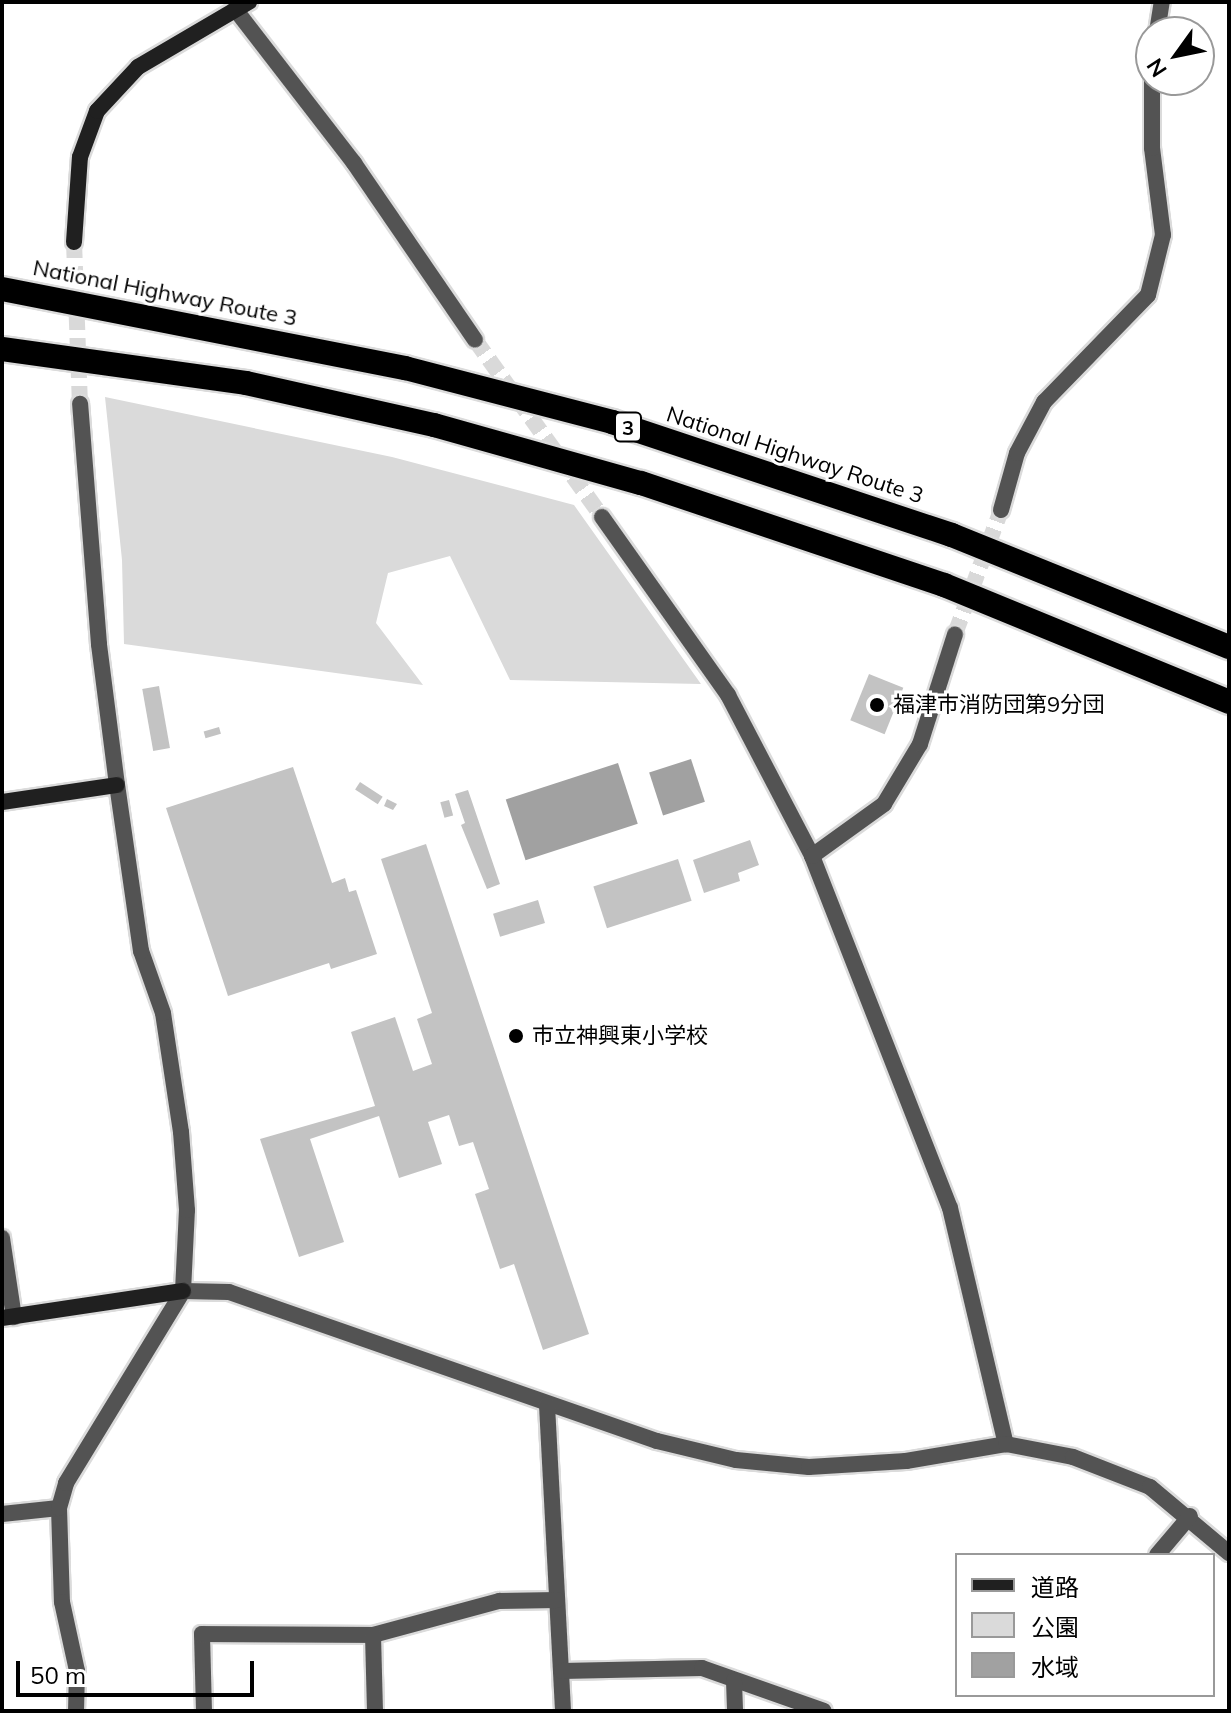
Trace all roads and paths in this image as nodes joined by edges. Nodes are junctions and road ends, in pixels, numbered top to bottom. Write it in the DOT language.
graph roads {
  1 [pos="238,4"];
  2 [pos="1152,96"];
  3 [pos="74,242"];
  4 [pos="2,289"];
  5 [pos="475,340"];
  6 [pos="2,349"];
  7 [pos="80,404"];
  8 [pos="1001,510"];
  9 [pos="602,517"];
  10 [pos="955,634"];
  11 [pos="1229,647"];
  12 [pos="1229,702"];
  13 [pos="117,785"];
  14 [pos="2,802"];
  15 [pos="812,856"];
  16 [pos="2,1238"];
  17 [pos="183,1291"];
  18 [pos="8,1318"];
  19 [pos="547,1405"];
  20 [pos="1006,1444"];
  21 [pos="59,1508"];
  22 [pos="2,1514"];
  23 [pos="1190,1516"];
  24 [pos="1159,1553"];
  25 [pos="1229,1553"];
  26 [pos="557,1600"];
  27 [pos="373,1635"];
  28 [pos="562,1671"];
  29 [pos="734,1681"];
  30 [pos="76,1711"];
  31 [pos="204,1711"];
  32 [pos="375,1711"];
  33 [pos="563,1711"];
  34 [pos="735,1711"];
  35 [pos="824,1711"];
  1 -- 3 [label="street"];
  1 -- 5 [label="street"];
  2 -- 8 [label="street"];
  4 -- 11 [label="highway, National Highway Route 3 / 3"];
  6 -- 12 [label="highway, 3"];
  7 -- 13 [label="street"];
  9 -- 15 [label="street"];
  10 -- 15 [label="street"];
  13 -- 14 [label="street"];
  13 -- 17 [label="street"];
  15 -- 20 [label="street"];
  16 -- 18 [label="street"];
  17 -- 18 [label="street"];
  17 -- 19 [label="street"];
  17 -- 21 [label="street"];
  19 -- 20 [label="street"];
  19 -- 26 [label="street"];
  20 -- 23 [label="street"];
  21 -- 22 [label="street"];
  21 -- 30 [label="street"];
  23 -- 24 [label="street"];
  23 -- 25 [label="street"];
  26 -- 27 [label="street"];
  26 -- 28 [label="street"];
  27 -- 31 [label="street"];
  27 -- 32 [label="street"];
  28 -- 29 [label="street"];
  28 -- 33 [label="street"];
  29 -- 34 [label="street"];
  29 -- 35 [label="street"];
}
